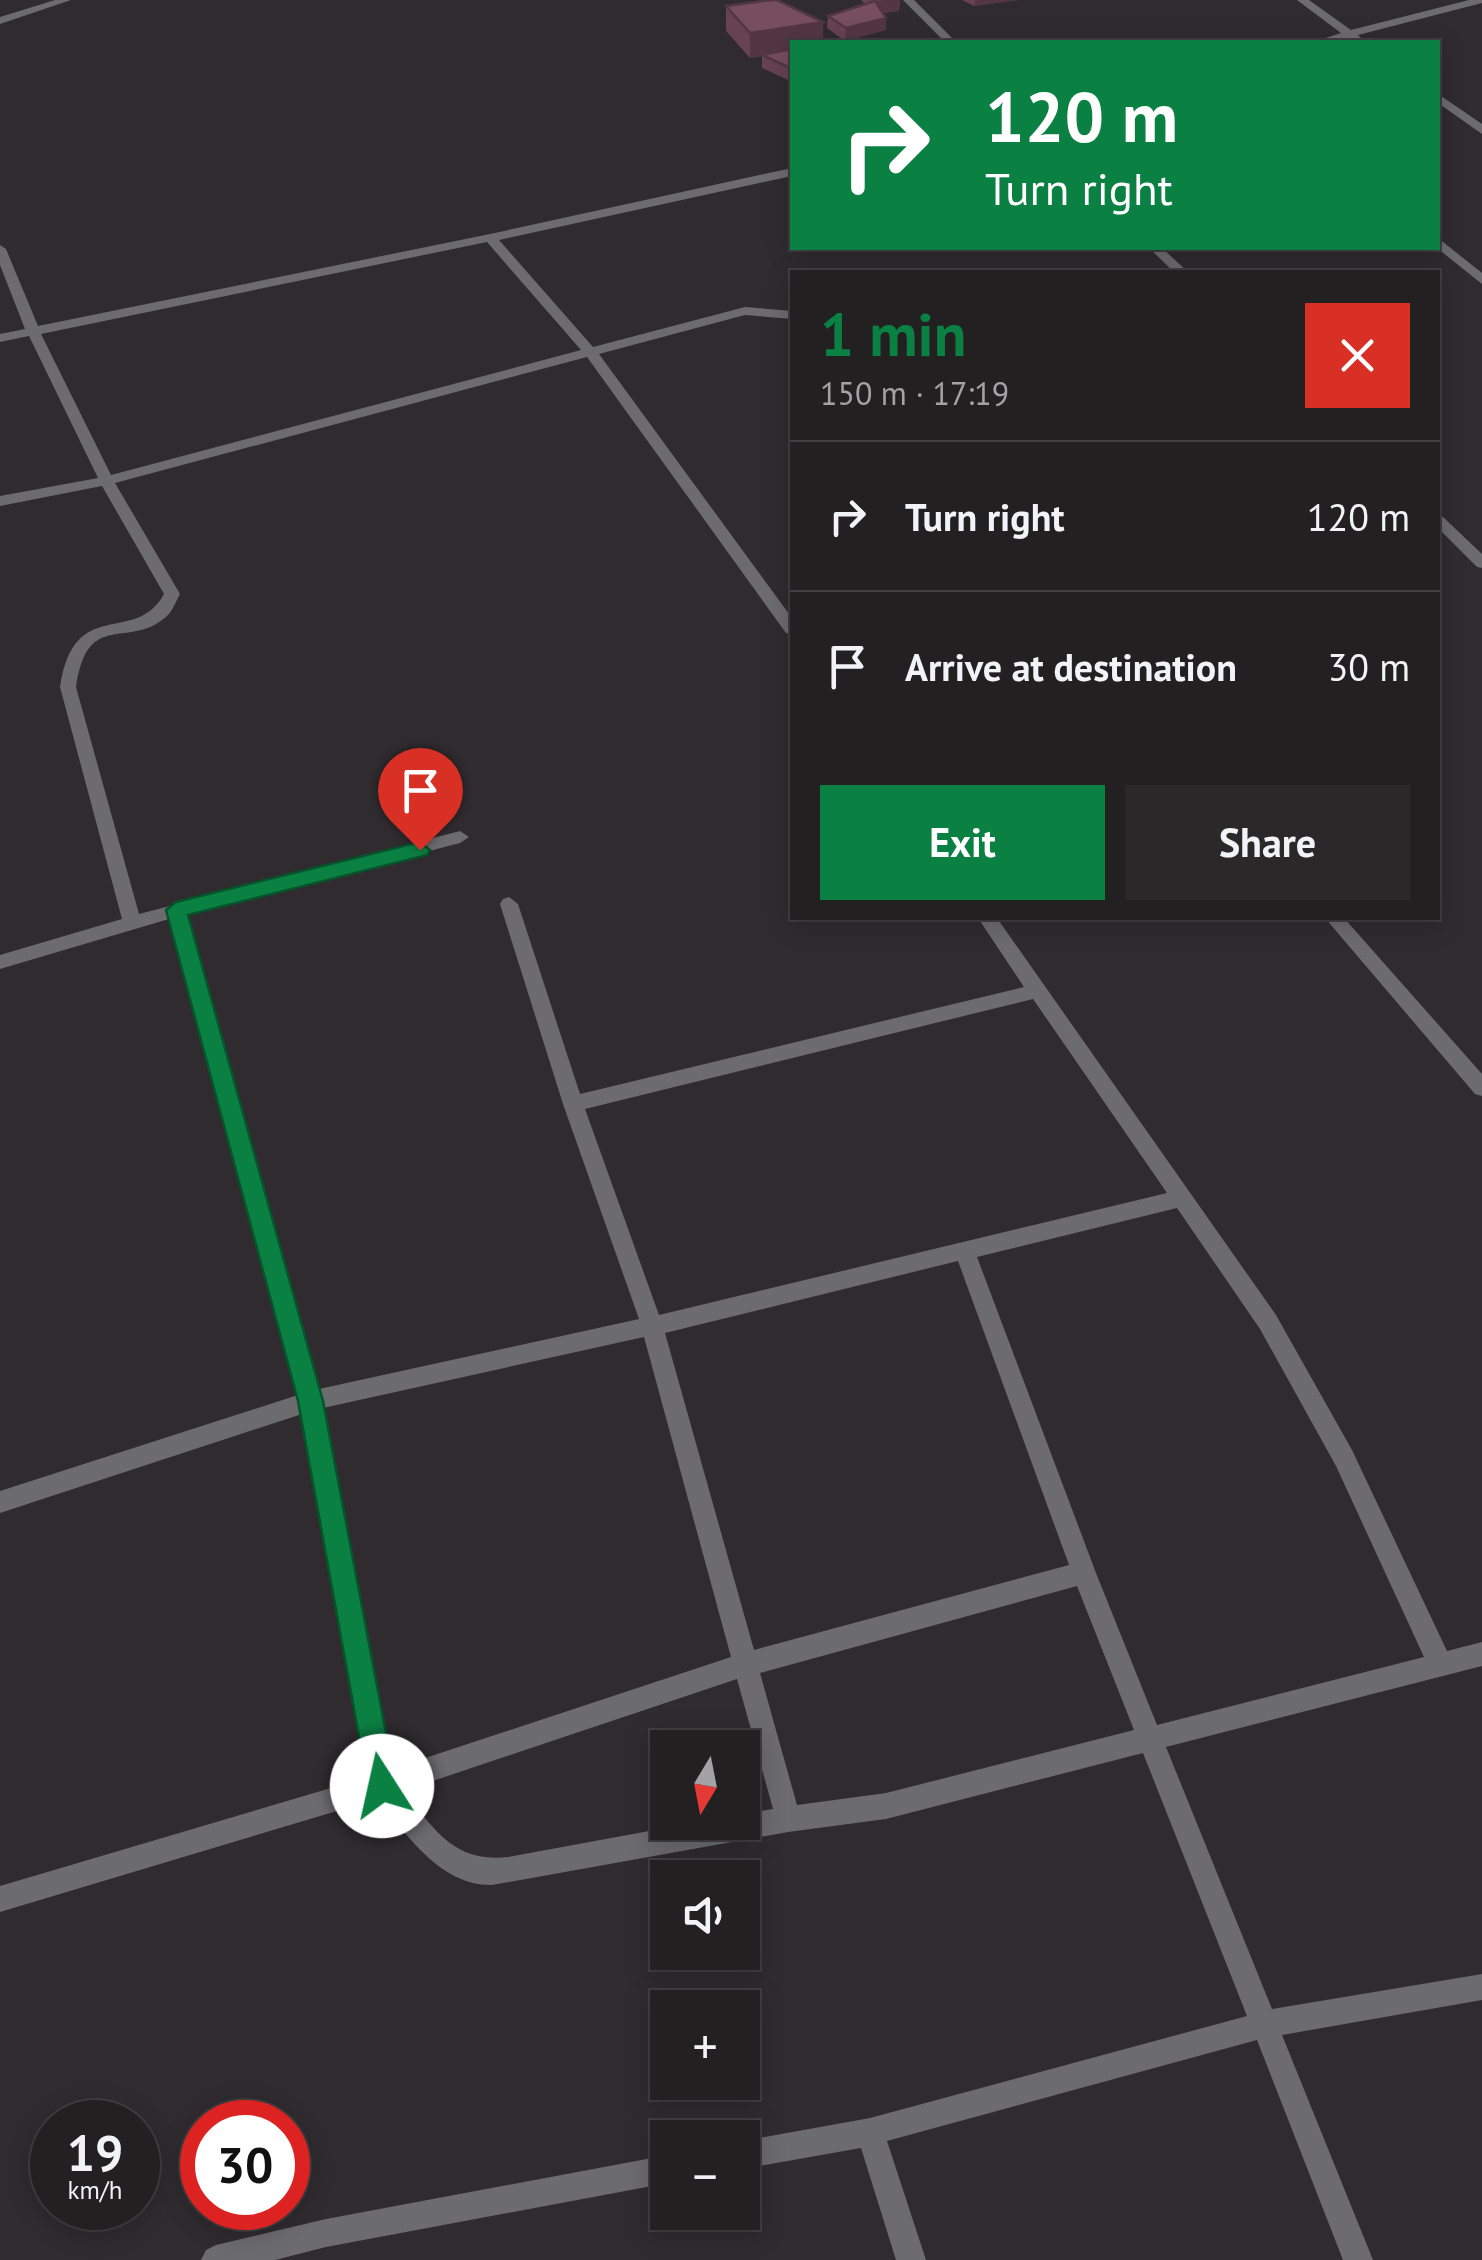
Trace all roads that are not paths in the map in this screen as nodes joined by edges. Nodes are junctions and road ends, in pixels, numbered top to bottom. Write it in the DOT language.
graph roads {
  1 [pos="66,0"];
  2 [pos="908,0"];
  3 [pos="1302,0"];
  4 [pos="1482,0"];
  5 [pos="0,21"];
  6 [pos="1355,38"];
  7 [pos="949,40"];
  8 [pos="1440,99"];
  9 [pos="1482,130"];
  10 [pos="790,172"];
  11 [pos="490,238"];
  12 [pos="1440,244"];
  13 [pos="0,249"];
  14 [pos="1157,250"];
  15 [pos="1178,270"];
  16 [pos="1482,280"];
  17 [pos="790,315"];
  18 [pos="33,330"];
  19 [pos="0,338"];
  20 [pos="591,353"];
  21 [pos="106,481"];
  22 [pos="0,501"];
  23 [pos="1440,522"];
  24 [pos="1482,563"];
  25 [pos="790,626"];
  26 [pos="460,837"];
  27 [pos="508,904"];
  28 [pos="176,910"];
  29 [pos="989,920"];
  30 [pos="1336,920"];
  31 [pos="133,924"];
  32 [pos="0,962"];
  33 [pos="1037,991"];
  34 [pos="1482,1088"];
  35 [pos="573,1104"];
  36 [pos="1182,1198"];
  37 [pos="964,1250"];
  38 [pos="652,1326"];
  39 [pos="311,1401"];
  40 [pos="0,1502"];
  41 [pos="1084,1572"];
  42 [pos="1482,1654"];
  43 [pos="1440,1663"];
  44 [pos="744,1665"];
  45 [pos="1152,1739"];
  46 [pos="382,1786"];
  47 [pos="788,1819"];
  48 [pos="0,1899"];
  49 [pos="1482,1987"];
  50 [pos="1266,2024"];
  51 [pos="870,2132"];
  52 [pos="760,2153"];
  53 [pos="650,2172"];
  54 [pos="216,2260"];
  55 [pos="911,2260"];
  56 [pos="1358,2260"];
  1 -- 5 [label="street"];
  2 -- 7 [label="street"];
  3 -- 6 [label="street"];
  4 -- 6 [label="street"];
  8 -- 9 [label="street"];
  10 -- 11 [label="street"];
  11 -- 18 [label="street"];
  11 -- 20 [label="street"];
  12 -- 16 [label="street"];
  13 -- 18 [label="street"];
  14 -- 15 [label="street"];
  17 -- 20 [label="street"];
  18 -- 19 [label="street"];
  18 -- 21 [label="street"];
  20 -- 21 [label="street"];
  20 -- 25 [label="street"];
  21 -- 22 [label="street"];
  21 -- 31 [label="street"];
  23 -- 24 [label="street"];
  26 -- 28 [label="street"];
  27 -- 35 [label="street"];
  28 -- 31 [label="street"];
  28 -- 39 [label="street"];
  29 -- 33 [label="street"];
  30 -- 34 [label="street"];
  31 -- 32 [label="street"];
  33 -- 35 [label="street"];
  33 -- 36 [label="street"];
  35 -- 38 [label="street"];
  36 -- 37 [label="street"];
  36 -- 43 [label="street"];
  37 -- 38 [label="street"];
  37 -- 41 [label="street"];
  38 -- 39 [label="street"];
  38 -- 44 [label="street"];
  39 -- 40 [label="street"];
  39 -- 46 [label="street"];
  41 -- 44 [label="street"];
  41 -- 45 [label="street"];
  42 -- 43 [label="street"];
  43 -- 45 [label="street"];
  44 -- 46 [label="street"];
  44 -- 47 [label="street"];
  45 -- 47 [label="street"];
  45 -- 50 [label="street"];
  46 -- 47 [label="street"];
  46 -- 48 [label="street"];
  49 -- 50 [label="street"];
  50 -- 51 [label="street"];
  50 -- 56 [label="street"];
  51 -- 52 [label="street"];
  51 -- 55 [label="street"];
  53 -- 54 [label="street"];
}
